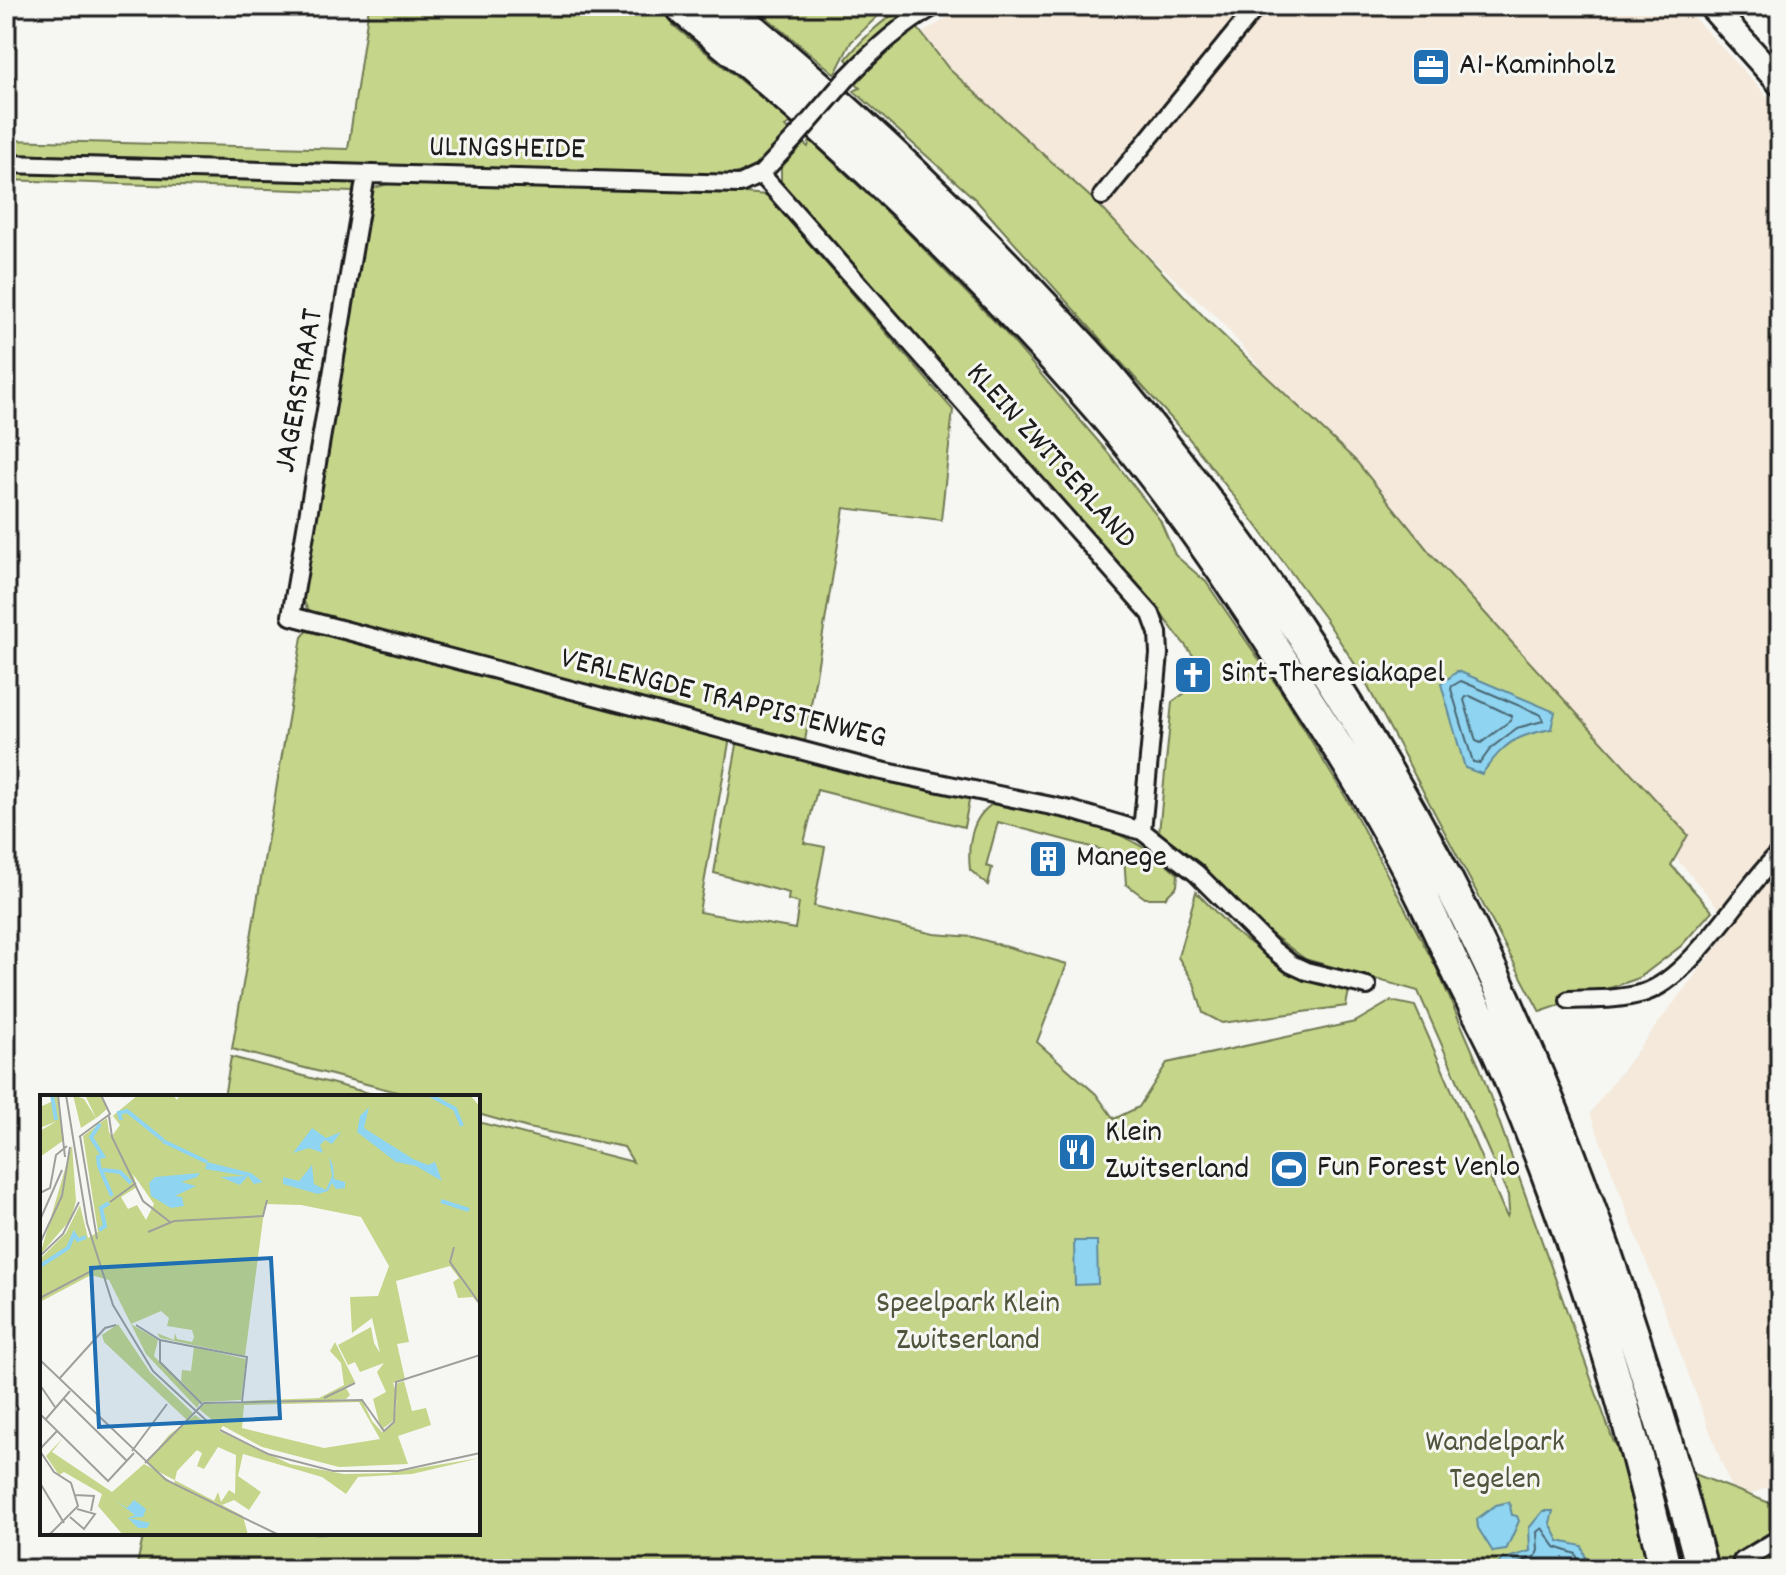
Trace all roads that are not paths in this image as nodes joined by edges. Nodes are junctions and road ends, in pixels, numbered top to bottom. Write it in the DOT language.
graph roads {
  1 [pos="724,6"];
  2 [pos="935,6"];
  3 [pos="1257,6"];
  4 [pos="1711,6"];
  5 [pos="683,9"];
  6 [pos="1780,83"];
  7 [pos="6,164"];
  8 [pos="761,174"];
  9 [pos="366,175"];
  10 [pos="1102,196"];
  11 [pos="291,616"];
  12 [pos="1142,831"];
  13 [pos="1780,852"];
  14 [pos="1367,986"];
  15 [pos="1569,1000"];
  16 [pos="1780,1538"];
  17 [pos="1742,1561"];
  18 [pos="1665,1569"];
  19 [pos="1702,1569"];
  1 -- 19 [label="highway"];
  2 -- 8 [label="street, bridge"];
  3 -- 10 [label="street"];
  4 -- 6 [label="main road"];
  5 -- 18 [label="highway"];
  7 -- 9 [label="street, ULINGSHEIDE"];
  8 -- 9 [label="street, ULINGSHEIDE"];
  8 -- 12 [label="street, KLEIN ZWITSERLAND"];
  9 -- 11 [label="street, JAGERSTRAAT"];
  11 -- 12 [label="street, VERLENGDE TRAPPISTENWEG"];
  12 -- 14 [label="street"];
  13 -- 15 [label="street"];
  16 -- 17 [label="street"];
}
